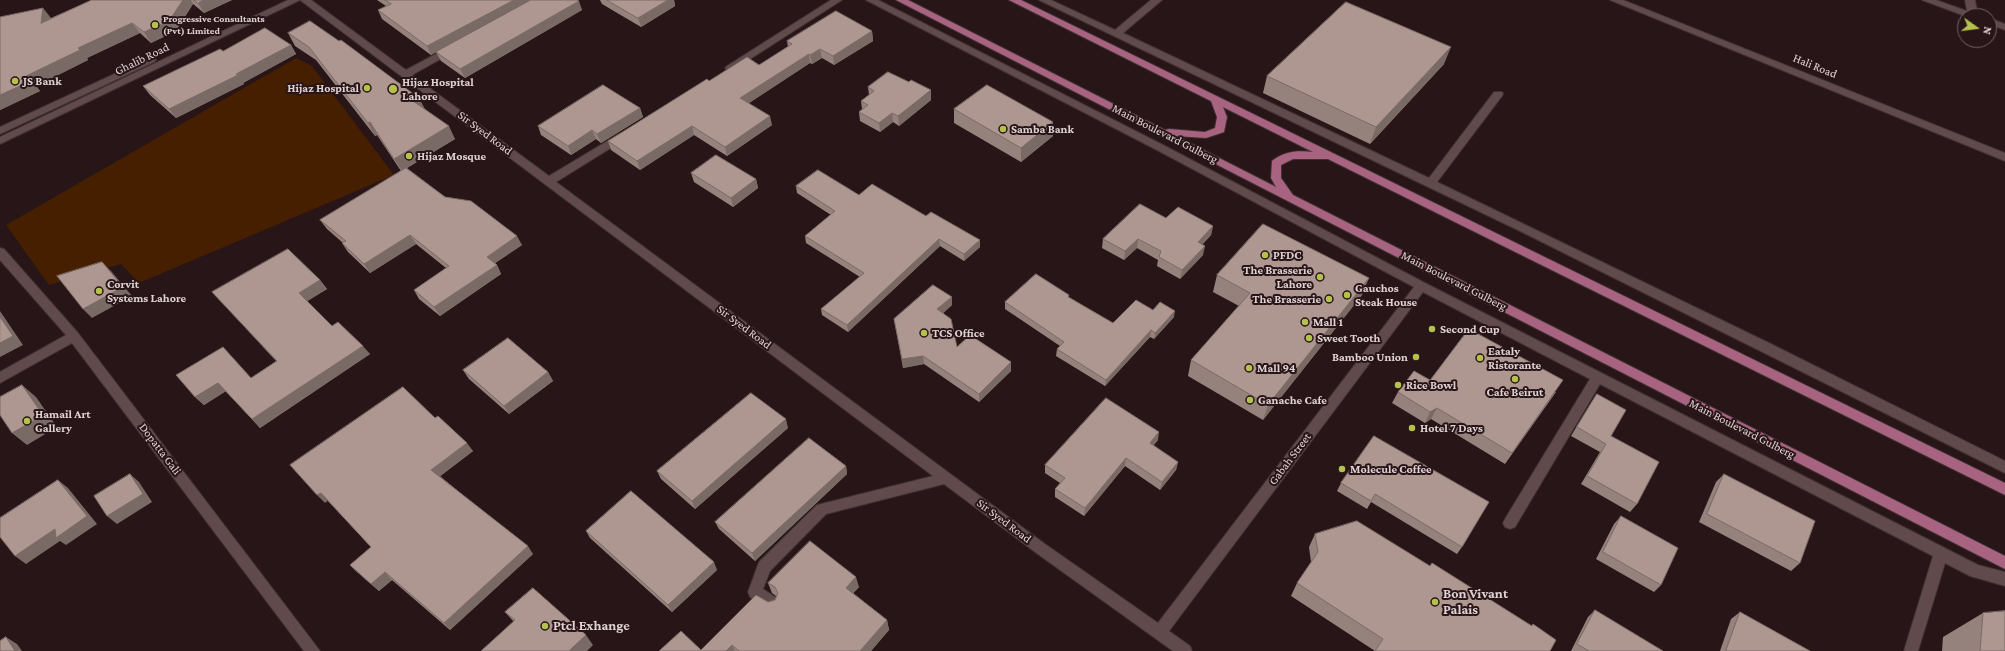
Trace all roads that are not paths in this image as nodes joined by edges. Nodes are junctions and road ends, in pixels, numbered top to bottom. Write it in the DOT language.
graph roads {
  1 [pos="278,0"];
  2 [pos="296,0"];
  3 [pos="305,0"];
  4 [pos="837,0"];
  5 [pos="871,0"];
  6 [pos="901,0"];
  7 [pos="1014,0"];
  8 [pos="1044,0"];
  9 [pos="1157,0"];
  10 [pos="1615,0"];
  11 [pos="1927,0"];
  12 [pos="1957,10"];
  13 [pos="1116,34"];
  14 [pos="461,45"];
  15 [pos="722,73"];
  16 [pos="406,74"];
  17 [pos="1498,94"];
  18 [pos="1215,99"];
  19 [pos="1157,130"];
  20 [pos="0,131"];
  21 [pos="629,132"];
  22 [pos="0,141"];
  23 [pos="2005,157"];
  24 [pos="1334,158"];
  25 [pos="549,181"];
  26 [pos="1431,183"];
  27 [pos="1288,197"];
  28 [pos="0,252"];
  29 [pos="1421,286"];
  30 [pos="74,336"];
  31 [pos="1598,377"];
  32 [pos="0,378"];
  33 [pos="2005,467"];
  34 [pos="947,478"];
  35 [pos="2005,489"];
  36 [pos="1510,523"];
  37 [pos="1941,553"];
  38 [pos="2005,564"];
  39 [pos="2005,579"];
  40 [pos="773,604"];
  41 [pos="1160,632"];
  42 [pos="313,651"];
  43 [pos="1186,651"];
  44 [pos="1911,651"];
  1 -- 20 [label="street, Ghalib Road"];
  2 -- 22 [label="street, Ghalib Road"];
  3 -- 16 [label="street, Sir Syed Road"];
  4 -- 15 [label="street"];
  5 -- 29 [label="street"];
  6 -- 19 [label="main road, Main Boulevard Gulberg"];
  7 -- 18 [label="main road"];
  8 -- 13 [label="street"];
  9 -- 13 [label="street"];
  10 -- 23 [label="street, Hali Road"];
  11 -- 12 [label="street"];
  13 -- 26 [label="street"];
  14 -- 16 [label="street"];
  16 -- 25 [label="street, Sir Syed Road"];
  17 -- 26 [label="street"];
  18 -- 19 [label="main road"];
  18 -- 24 [label="main road"];
  19 -- 27 [label="main road, Main Boulevard Gulberg"];
  21 -- 25 [label="street"];
  24 -- 27 [label="main road"];
  24 -- 35 [label="main road"];
  25 -- 34 [label="street, Sir Syed Road"];
  26 -- 33 [label="street"];
  27 -- 38 [label="main road, Main Boulevard Gulberg"];
  28 -- 30 [label="street, Dopatta Gali"];
  29 -- 31 [label="street"];
  29 -- 41 [label="street, Gabah Street"];
  30 -- 32 [label="street"];
  30 -- 42 [label="street, Dopatta Gali"];
  31 -- 36 [label="street"];
  31 -- 37 [label="street"];
  34 -- 40 [label="street"];
  34 -- 41 [label="street, Sir Syed Road"];
  37 -- 39 [label="street"];
  37 -- 44 [label="street"];
  41 -- 43 [label="street, Sir Syed Road"];
}
